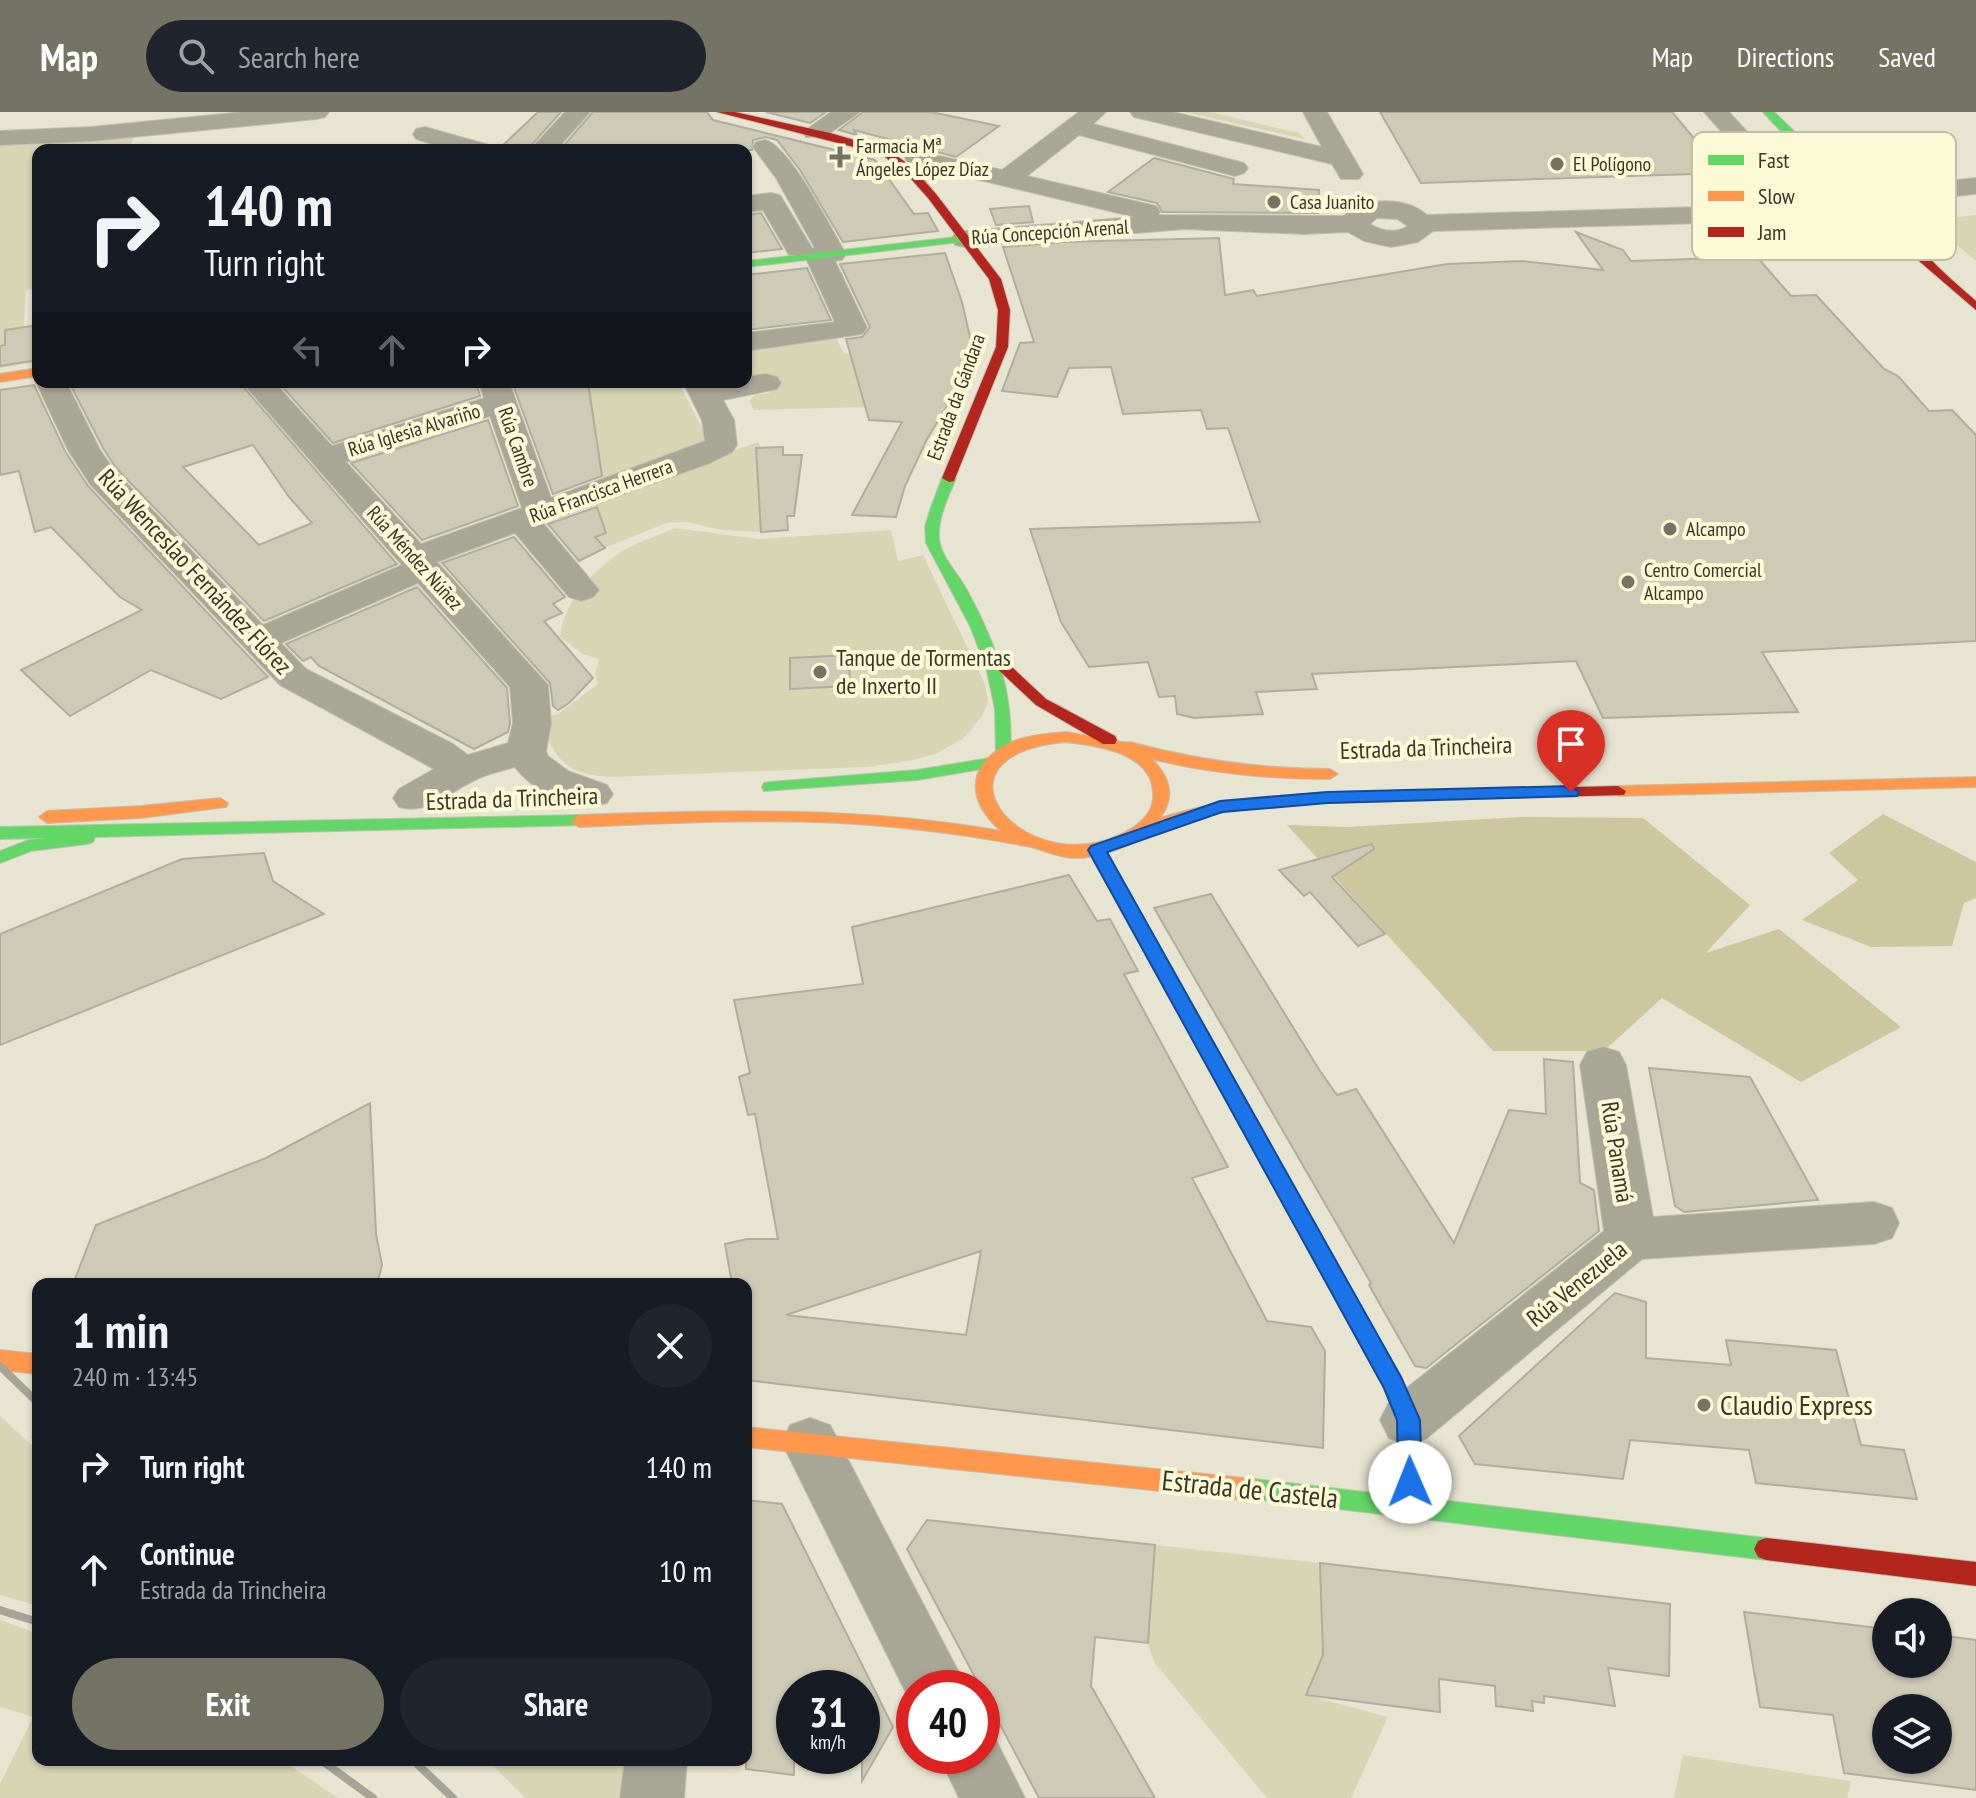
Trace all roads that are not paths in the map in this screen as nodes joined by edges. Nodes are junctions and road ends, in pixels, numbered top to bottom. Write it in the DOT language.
graph roads {
  1 [pos="64,112"];
  2 [pos="578,112"];
  3 [pos="848,112"];
  4 [pos="1142,112"];
  5 [pos="1716,112"];
  6 [pos="730,114"];
  7 [pos="1760,117"];
  8 [pos="1290,118"];
  9 [pos="311,119"];
  10 [pos="1085,119"];
  11 [pos="1319,120"];
  12 [pos="815,132"];
  13 [pos="1734,132"];
  14 [pos="1779,132"];
  15 [pos="425,134"];
  16 [pos="771,134"];
  17 [pos="49,136"];
  18 [pos="0,138"];
  19 [pos="147,139"];
  20 [pos="459,144"];
  21 [pos="548,144"];
  22 [pos="1150,147"];
  23 [pos="1342,159"];
  24 [pos="1127,163"];
  25 [pos="913,164"];
  26 [pos="1235,168"];
  27 [pos="788,176"];
  28 [pos="1007,179"];
  29 [pos="1104,179"];
  30 [pos="752,181"];
  31 [pos="1976,186"];
  32 [pos="1956,187"];
  33 [pos="1080,196"];
  34 [pos="752,203"];
  35 [pos="1976,203"];
  36 [pos="1956,205"];
  37 [pos="1692,215"];
  38 [pos="1126,217"];
  39 [pos="1364,217"];
  40 [pos="965,239"];
  41 [pos="818,255"];
  42 [pos="1924,260"];
  43 [pos="752,263"];
  44 [pos="1976,307"];
  45 [pos="752,341"];
  46 [pos="32,373"];
  47 [pos="0,378"];
  48 [pos="766,383"];
  49 [pos="752,387"];
  50 [pos="54,388"];
  51 [pos="262,388"];
  52 [pos="748,388"];
  53 [pos="498,392"];
  54 [pos="707,399"];
  55 [pos="325,458"];
  56 [pos="531,516"];
  57 [pos="419,563"];
  58 [pos="581,590"];
  59 [pos="258,640"];
  60 [pos="994,658"];
  61 [pos="1114,742"];
  62 [pos="526,751"];
  63 [pos="998,758"];
  64 [pos="1351,774"];
  65 [pos="1976,782"];
  66 [pos="460,783"];
  67 [pos="749,788"];
  68 [pos="601,794"];
  69 [pos="548,795"];
  70 [pos="406,798"];
  71 [pos="31,805"];
  72 [pos="239,829"];
  73 [pos="1142,831"];
  74 [pos="0,832"];
  75 [pos="1024,841"];
  76 [pos="1097,850"];
  77 [pos="0,857"];
  78 [pos="1603,1065"];
  79 [pos="1874,1223"];
  80 [pos="1631,1239"];
  81 [pos="0,1360"];
  82 [pos="32,1363"];
  83 [pos="1408,1420"];
  84 [pos="752,1438"];
  85 [pos="810,1443"];
  86 [pos="1411,1506"];
  87 [pos="1976,1574"];
  88 [pos="927,1670"];
  89 [pos="655,1766"];
  90 [pos="980,1774"];
  91 [pos="652,1798"];
  92 [pos="993,1798"];
  1 -- 17 [label="street"];
  2 -- 21 [label="street"];
  3 -- 12 [label="street"];
  4 -- 23 [label="street"];
  5 -- 13 [label="street"];
  6 -- 16 [label="main road"];
  7 -- 14 [label="main road"];
  8 -- 11 [label="street"];
  9 -- 19 [label="street"];
  10 -- 22 [label="street"];
  10 -- 28 [label="street"];
  11 -- 23 [label="street"];
  12 -- 16 [label="main road"];
  12 -- 25 [label="main road"];
  15 -- 20 [label="street"];
  16 -- 27 [label="street"];
  17 -- 18 [label="street"];
  17 -- 19 [label="street"];
  22 -- 24 [label="street"];
  22 -- 26 [label="street"];
  23 -- 39 [label="street"];
  25 -- 28 [label="street"];
  25 -- 40 [label="main road, Estrada da Gándara"];
  27 -- 30 [label="street"];
  27 -- 41 [label="street"];
  28 -- 33 [label="street"];
  29 -- 33 [label="street"];
  31 -- 32 [label="street"];
  33 -- 38 [label="street"];
  34 -- 41 [label="street"];
  35 -- 36 [label="street"];
  37 -- 39 [label="street"];
  38 -- 39 [label="street, Rúa Concepción Arenal"];
  38 -- 40 [label="street, Rúa Concepción Arenal"];
  40 -- 41 [label="main road, Rúa Concepción Arenal"];
  40 -- 60 [label="main road, Estrada da Gándara"];
  41 -- 43 [label="main road, Rúa Concepción Arenal"];
  41 -- 45 [label="street"];
  42 -- 44 [label="main road"];
  46 -- 47 [label="main road"];
  48 -- 49 [label="street"];
  50 -- 59 [label="street, Rúa Wenceslao Fernández Flórez"];
  51 -- 55 [label="street, Rúa Méndez Núñez"];
  52 -- 54 [label="street"];
  53 -- 55 [label="street, Rúa Iglesia Alvariño"];
  53 -- 56 [label="street, Rúa Cambre"];
  54 -- 56 [label="street, Rúa Francisca Herrera"];
  55 -- 57 [label="street, Rúa Méndez Núñez"];
  56 -- 57 [label="street, Rúa Francisca Herrera"];
  56 -- 58 [label="street, Rúa Cambre"];
  57 -- 59 [label="street, Rúa Francisca Herrera"];
  57 -- 62 [label="street, Rúa Méndez Núñez"];
  59 -- 66 [label="street, Rúa Wenceslao Fernández Flórez"];
  60 -- 61 [label="main road"];
  60 -- 63 [label="main road"];
  61 -- 63 [label="main road"];
  61 -- 64 [label="main road, Estrada da Trincheira"];
  61 -- 73 [label="main road"];
  62 -- 66 [label="street"];
  62 -- 68 [label="street"];
  63 -- 67 [label="main road"];
  63 -- 75 [label="main road"];
  65 -- 73 [label="main road, Estrada da Trincheira"];
  66 -- 70 [label="street"];
  68 -- 69 [label="main road, Estrada da Trincheira"];
  71 -- 74 [label="main road"];
  72 -- 74 [label="main road, Estrada da Trincheira"];
  72 -- 75 [label="main road, Estrada da Trincheira"];
  72 -- 77 [label="main road"];
  73 -- 76 [label="main road"];
  75 -- 76 [label="main road"];
  76 -- 83 [label="main road"];
  78 -- 80 [label="street, Rúa Panamá"];
  79 -- 80 [label="street, Rúa Venezuela"];
  80 -- 83 [label="street, Rúa Venezuela"];
  81 -- 82 [label="main road"];
  83 -- 86 [label="main road"];
  84 -- 85 [label="main road, Estrada de Castela"];
  85 -- 86 [label="main road, Estrada de Castela"];
  85 -- 88 [label="street"];
  86 -- 87 [label="main road, Estrada de Castela"];
  89 -- 91 [label="street"];
  90 -- 92 [label="street"];
}
